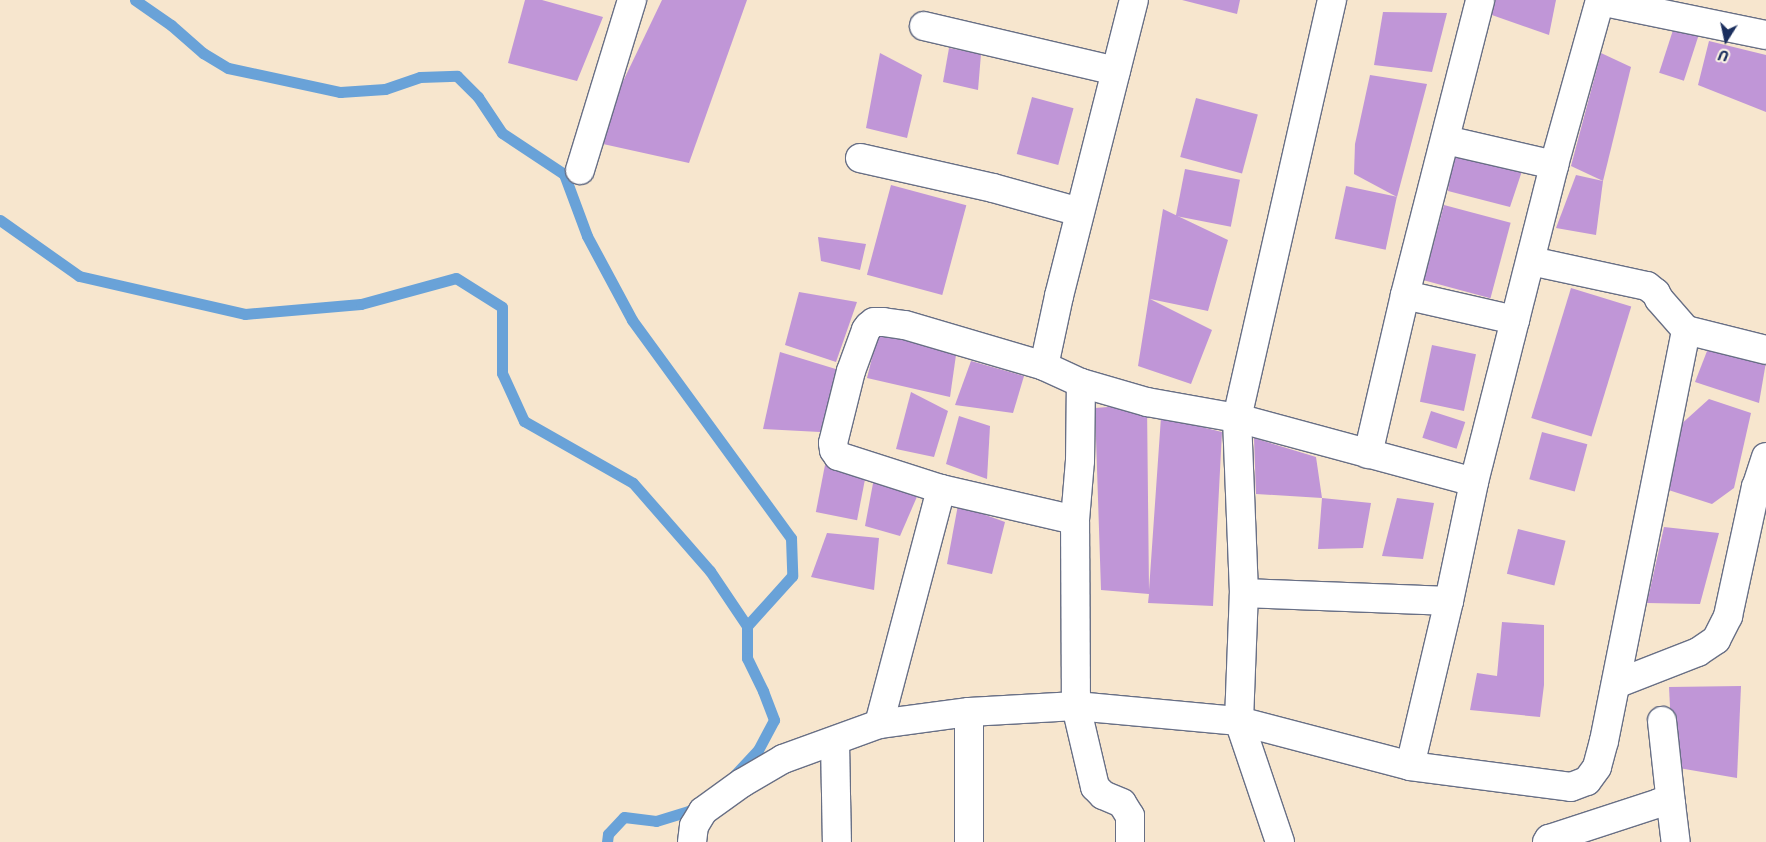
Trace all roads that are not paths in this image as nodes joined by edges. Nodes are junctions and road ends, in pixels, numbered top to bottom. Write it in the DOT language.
graph roads {
  1 [pos="632,0"];
  2 [pos="1134,0"];
  3 [pos="1332,0"];
  4 [pos="1480,0"];
  5 [pos="1600,1"];
  6 [pos="924,26"];
  7 [pos="1766,35"];
  8 [pos="1116,70"];
  9 [pos="1446,140"];
  10 [pos="860,158"];
  11 [pos="1554,165"];
  12 [pos="580,170"];
  13 [pos="1080,212"];
  14 [pos="1531,261"];
  15 [pos="1405,295"];
  16 [pos="1515,320"];
  17 [pos="1686,330"];
  18 [pos="1766,350"];
  19 [pos="1044,366"];
  20 [pos="1081,383"];
  21 [pos="1237,418"];
  22 [pos="1368,454"];
  23 [pos="1766,456"];
  24 [pos="1474,482"];
  25 [pos="941,489"];
  26 [pos="1761,489"];
  27 [pos="1075,520"];
  28 [pos="1244,593"];
  29 [pos="1449,601"];
  30 [pos="1616,684"];
  31 [pos="1076,706"];
  32 [pos="969,712"];
  33 [pos="1239,721"];
  34 [pos="1662,721"];
  35 [pos="879,724"];
  36 [pos="835,742"];
  37 [pos="1410,766"];
  38 [pos="1671,804"];
  39 [pos="692,842"];
  40 [pos="837,842"];
  41 [pos="969,842"];
  42 [pos="1130,842"];
  43 [pos="1280,842"];
  44 [pos="1547,842"];
  45 [pos="1676,842"];
  1 -- 12 [label="street"];
  2 -- 8 [label="street"];
  3 -- 21 [label="street"];
  4 -- 9 [label="street"];
  5 -- 7 [label="street"];
  5 -- 11 [label="street"];
  6 -- 8 [label="street"];
  8 -- 13 [label="street"];
  9 -- 11 [label="street"];
  9 -- 15 [label="street"];
  10 -- 13 [label="street"];
  11 -- 14 [label="street"];
  13 -- 19 [label="street"];
  14 -- 16 [label="street"];
  14 -- 17 [label="street"];
  15 -- 16 [label="street"];
  15 -- 22 [label="street"];
  16 -- 24 [label="street"];
  17 -- 18 [label="street"];
  17 -- 30 [label="street"];
  19 -- 20 [label="street"];
  19 -- 25 [label="street"];
  20 -- 21 [label="street"];
  20 -- 27 [label="street"];
  21 -- 22 [label="street"];
  21 -- 28 [label="street"];
  22 -- 24 [label="street"];
  23 -- 26 [label="street"];
  24 -- 29 [label="street"];
  25 -- 27 [label="street"];
  25 -- 35 [label="street"];
  26 -- 30 [label="street"];
  27 -- 31 [label="street"];
  28 -- 29 [label="street"];
  28 -- 33 [label="street"];
  29 -- 37 [label="street"];
  30 -- 37 [label="street"];
  31 -- 32 [label="street"];
  31 -- 33 [label="street"];
  31 -- 42 [label="street"];
  32 -- 35 [label="street"];
  32 -- 41 [label="street"];
  33 -- 37 [label="street"];
  33 -- 43 [label="street"];
  34 -- 38 [label="street"];
  35 -- 36 [label="street"];
  36 -- 39 [label="street"];
  36 -- 40 [label="street"];
  38 -- 44 [label="street"];
  38 -- 45 [label="street"];
}
